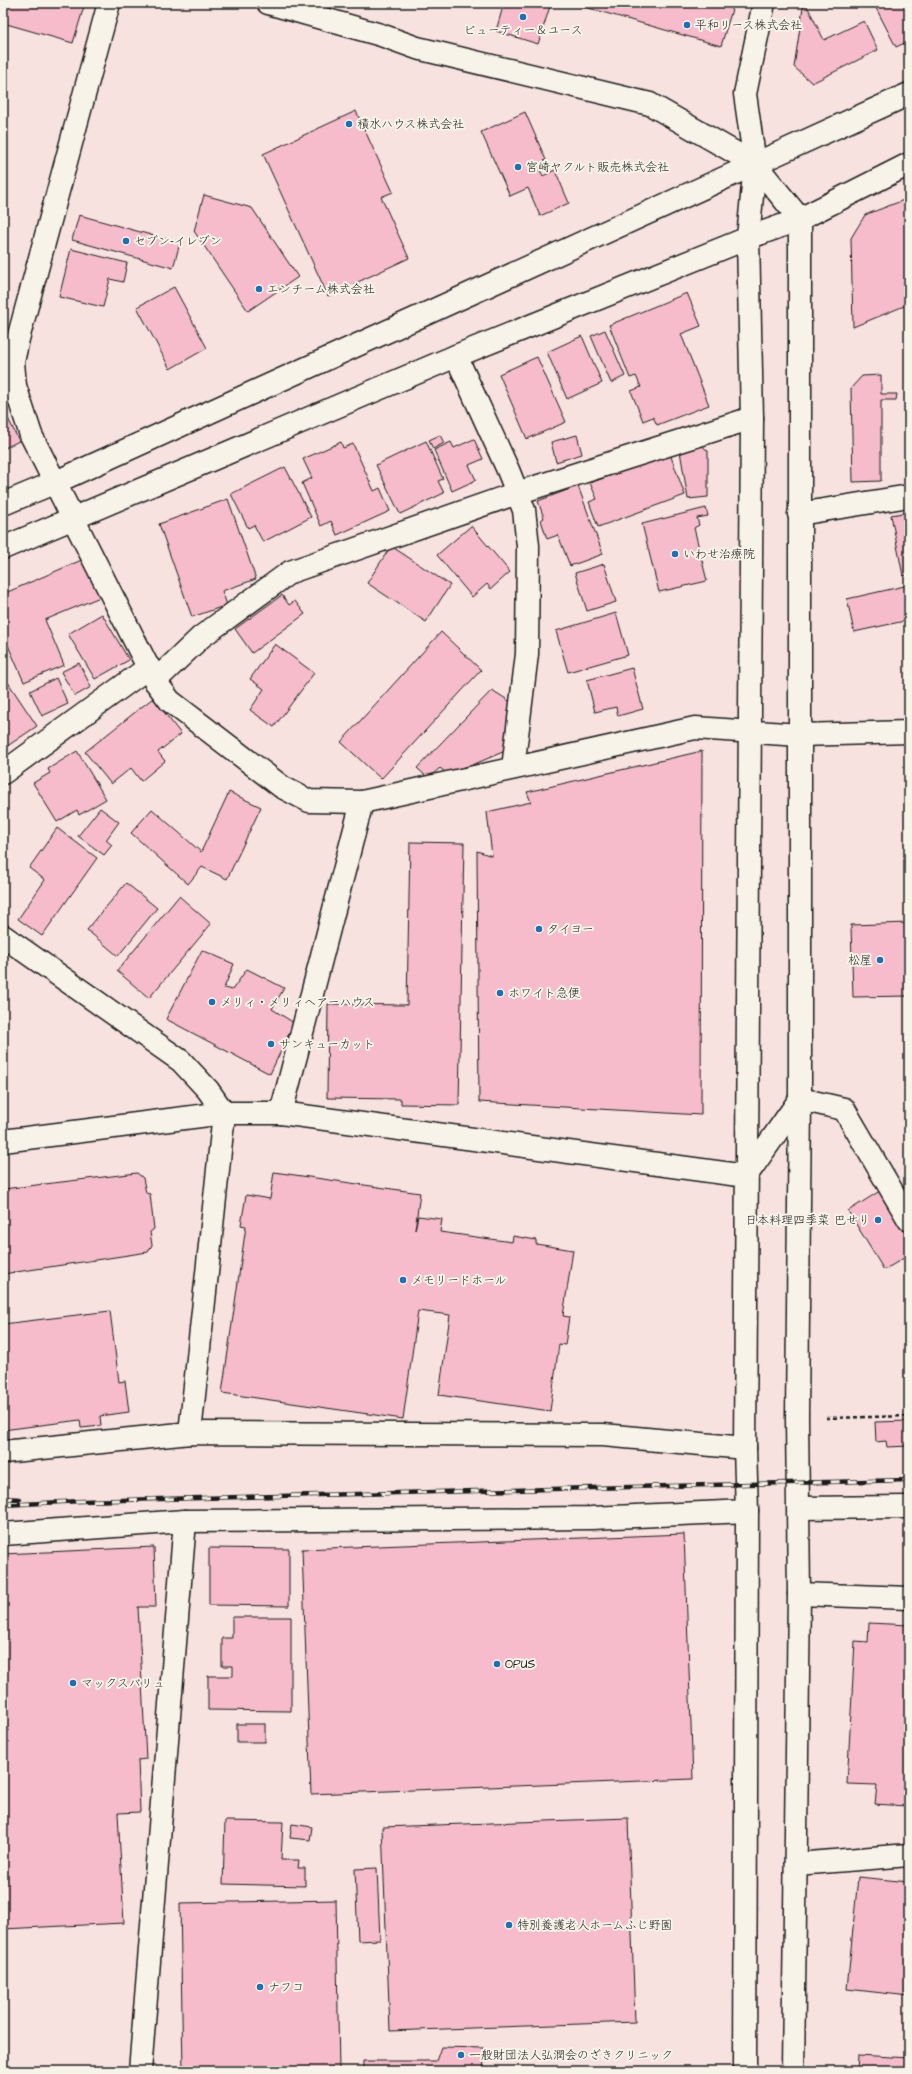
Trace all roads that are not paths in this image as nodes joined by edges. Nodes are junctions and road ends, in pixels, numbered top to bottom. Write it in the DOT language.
graph roads {
  1 [pos="109,3"];
  2 [pos="268,3"];
  3 [pos="764,3"];
  4 [pos="909,94"];
  5 [pos="755,164"];
  6 [pos="909,164"];
  7 [pos="800,219"];
  8 [pos="748,238"];
  9 [pos="11,337"];
  10 [pos="456,356"];
  11 [pos="752,418"];
  12 [pos="56,482"];
  13 [pos="517,493"];
  14 [pos="909,496"];
  15 [pos="3,504"];
  16 [pos="799,514"];
  17 [pos="74,518"];
  18 [pos="3,548"];
  19 [pos="152,674"];
  20 [pos="749,732"];
  21 [pos="909,732"];
  22 [pos="800,735"];
  23 [pos="513,768"];
  24 [pos="3,773"];
  25 [pos="362,802"];
  26 [pos="3,936"];
  27 [pos="800,1099"];
  28 [pos="224,1113"];
  29 [pos="281,1113"];
  30 [pos="3,1141"];
  31 [pos="746,1176"];
  32 [pos="909,1220"];
  33 [pos="190,1433"];
  34 [pos="745,1448"];
  35 [pos="3,1452"];
  36 [pos="909,1507"];
  37 [pos="799,1508"];
  38 [pos="747,1511"];
  39 [pos="184,1521"];
  40 [pos="3,1534"];
  41 [pos="799,1594"];
  42 [pos="909,1598"];
  43 [pos="909,1855"];
  44 [pos="796,1864"];
  45 [pos="140,2071"];
  46 [pos="745,2071"];
  47 [pos="793,2071"];
  1 -- 9 [label="street"];
  2 -- 5 [label="street"];
  3 -- 5 [label="street"];
  4 -- 5 [label="street"];
  5 -- 7 [label="street"];
  5 -- 8 [label="street"];
  5 -- 12 [label="street"];
  6 -- 7 [label="street"];
  7 -- 8 [label="street"];
  7 -- 16 [label="street"];
  8 -- 10 [label="street"];
  8 -- 11 [label="street"];
  9 -- 12 [label="street"];
  10 -- 13 [label="street"];
  10 -- 17 [label="street"];
  11 -- 13 [label="street"];
  11 -- 20 [label="street"];
  12 -- 15 [label="street"];
  12 -- 17 [label="street"];
  13 -- 19 [label="street"];
  13 -- 23 [label="street"];
  14 -- 16 [label="street"];
  16 -- 22 [label="street"];
  17 -- 18 [label="street"];
  17 -- 19 [label="street"];
  19 -- 24 [label="street"];
  19 -- 25 [label="street"];
  20 -- 22 [label="street"];
  20 -- 23 [label="street"];
  20 -- 31 [label="street"];
  21 -- 22 [label="street"];
  22 -- 27 [label="street"];
  23 -- 25 [label="street"];
  25 -- 29 [label="street"];
  26 -- 28 [label="street"];
  27 -- 31 [label="street"];
  27 -- 32 [label="street"];
  27 -- 37 [label="street"];
  28 -- 29 [label="street"];
  28 -- 30 [label="street"];
  28 -- 33 [label="street"];
  29 -- 31 [label="street"];
  31 -- 34 [label="street"];
  33 -- 34 [label="street"];
  33 -- 35 [label="street"];
  34 -- 38 [label="street"];
  36 -- 37 [label="street"];
  37 -- 41 [label="street"];
  38 -- 39 [label="street"];
  38 -- 46 [label="street"];
  39 -- 40 [label="street"];
  39 -- 45 [label="street"];
  41 -- 42 [label="street"];
  41 -- 44 [label="street"];
  43 -- 44 [label="street"];
  44 -- 47 [label="street"];
}
